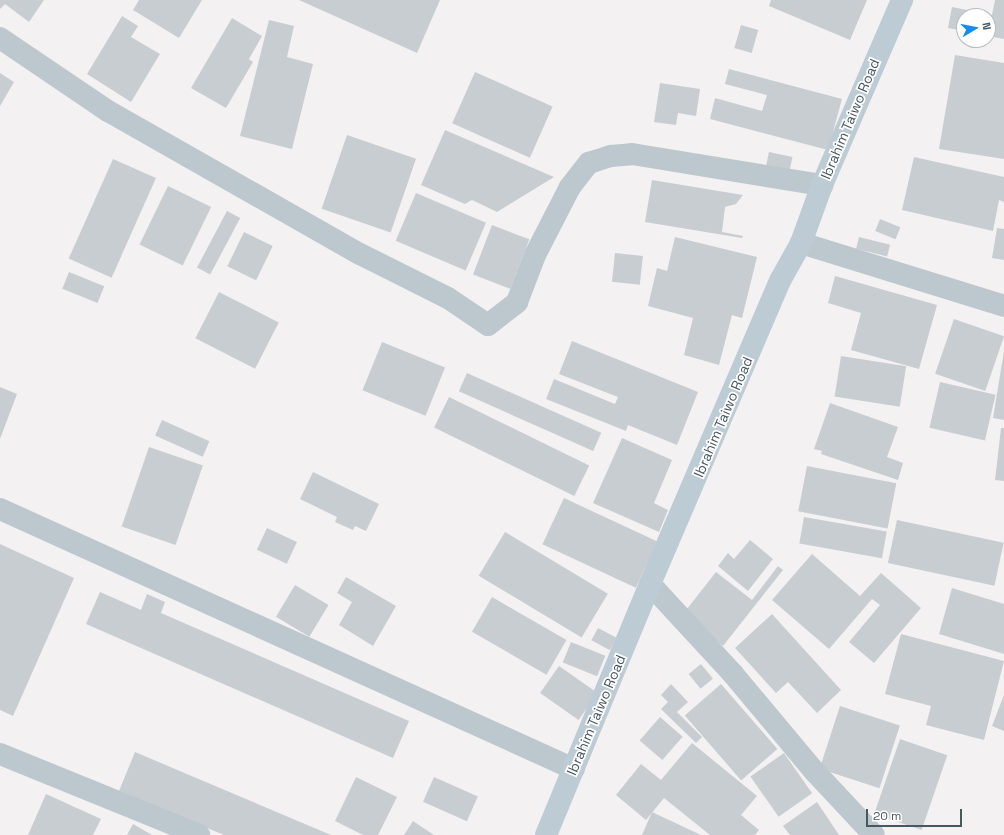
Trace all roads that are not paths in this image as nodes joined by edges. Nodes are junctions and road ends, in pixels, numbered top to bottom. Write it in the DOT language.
graph roads {
  1 [pos="902,0"];
  2 [pos="0,38"];
  3 [pos="822,186"];
  4 [pos="801,243"];
  5 [pos="1004,306"];
  6 [pos="0,509"];
  7 [pos="650,584"];
  8 [pos="0,754"];
  9 [pos="574,769"];
  10 [pos="199,835"];
  11 [pos="546,835"];
  12 [pos="874,835"];
  1 -- 3 [label="main road, Ibrahim Taiwo Road"];
  2 -- 3 [label="street"];
  3 -- 4 [label="main road, Ibrahim Taiwo Road"];
  4 -- 5 [label="street"];
  4 -- 7 [label="main road, Ibrahim Taiwo Road"];
  6 -- 9 [label="street"];
  7 -- 9 [label="main road, Ibrahim Taiwo Road"];
  7 -- 12 [label="street"];
  8 -- 10 [label="street"];
  9 -- 11 [label="main road, Ibrahim Taiwo Road"];
}
